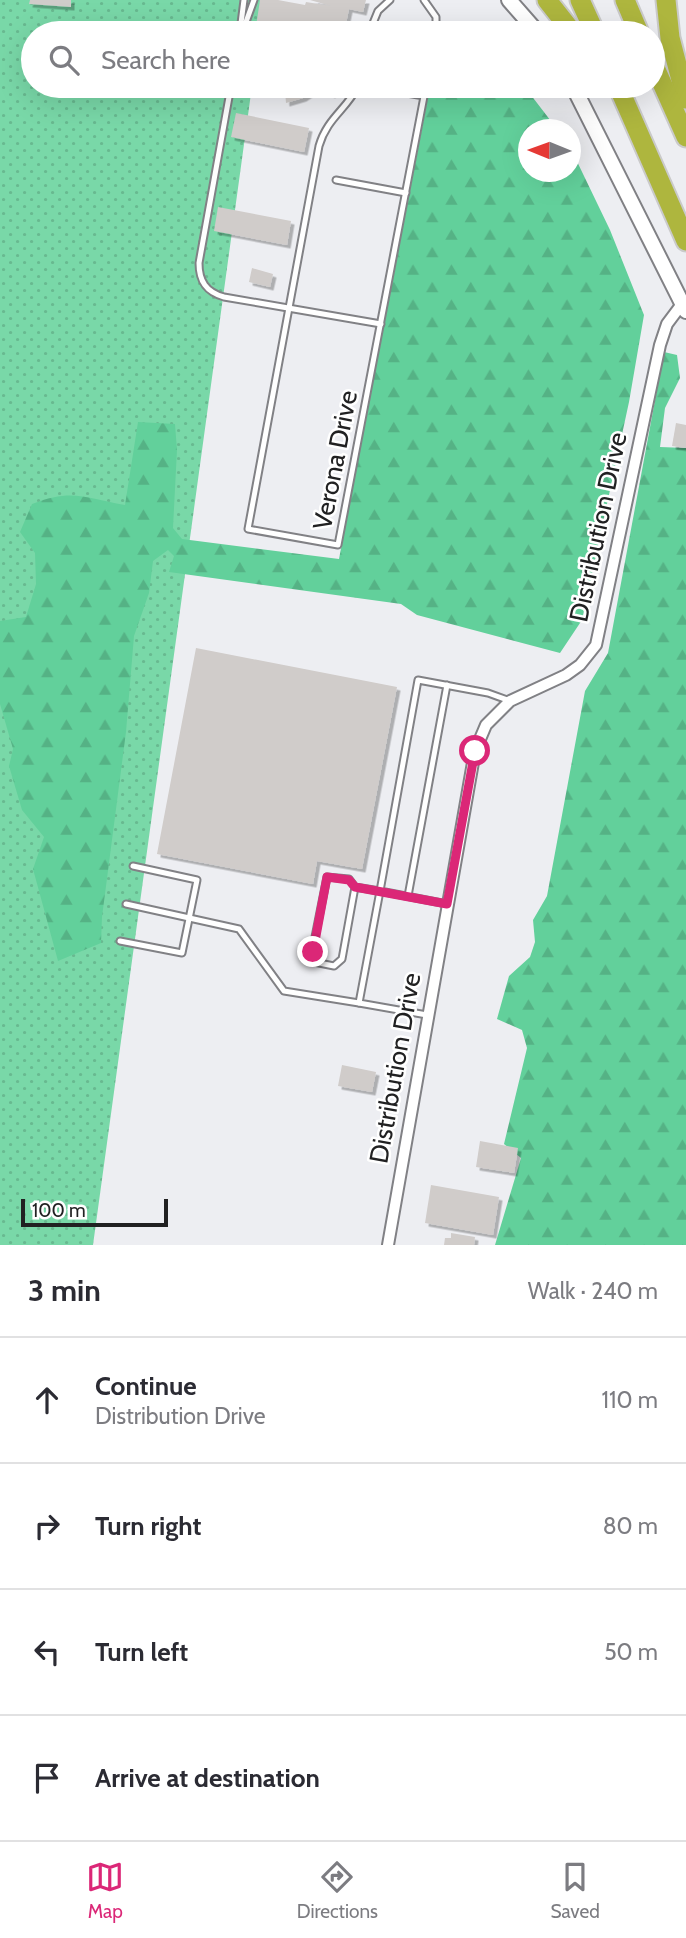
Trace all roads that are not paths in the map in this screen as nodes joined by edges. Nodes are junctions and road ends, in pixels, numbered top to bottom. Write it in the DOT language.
graph roads {
  1 [pos="244,0"];
  2 [pos="254,0"];
  3 [pos="390,0"];
  4 [pos="424,0"];
  5 [pos="509,0"];
  6 [pos="547,0"];
  7 [pos="580,0"];
  8 [pos="625,0"];
  9 [pos="666,0"];
  10 [pos="242,21"];
  11 [pos="246,21"];
  12 [pos="374,21"];
  13 [pos="436,21"];
  14 [pos="527,21"];
  15 [pos="564,21"];
  16 [pos="590,21"];
  17 [pos="634,21"];
  18 [pos="665,90"];
  19 [pos="229,98"];
  20 [pos="352,98"];
  21 [pos="424,98"];
  22 [pos="579,98"];
  23 [pos="614,98"];
  24 [pos="623,98"];
  25 [pos="686,99"];
  26 [pos="686,137"];
  27 [pos="657,177"];
  28 [pos="336,180"];
  29 [pos="406,193"];
  30 [pos="686,241"];
  31 [pos="289,308"];
  32 [pos="684,308"];
  33 [pos="381,324"];
  34 [pos="447,685"];
  35 [pos="510,701"];
  36 [pos="133,866"];
  37 [pos="355,887"];
  38 [pos="380,891"];
  39 [pos="408,896"];
  40 [pos="126,904"];
  41 [pos="447,904"];
  42 [pos="189,917"];
  43 [pos="120,941"];
  44 [pos="359,1003"];
  45 [pos="427,1015"];
  46 [pos="388,1245"];
  1 -- 10 [label="lane"];
  2 -- 11 [label="lane"];
  3 -- 12 [label="lane"];
  4 -- 13 [label="lane"];
  5 -- 14 [label="street"];
  6 -- 15 [label="highway"];
  7 -- 16 [label="highway"];
  8 -- 17 [label="highway"];
  9 -- 25 [label="highway"];
  18 -- 26 [label="highway"];
  19 -- 31 [label="lane"];
  20 -- 31 [label="lane, Verona Drive"];
  21 -- 29 [label="lane, Verona Drive"];
  22 -- 32 [label="street"];
  23 -- 27 [label="highway"];
  24 -- 27 [label="highway"];
  27 -- 30 [label="highway"];
  28 -- 29 [label="lane"];
  29 -- 33 [label="lane, Verona Drive"];
  31 -- 33 [label="lane"];
  31 -- 33 [label="lane, Verona Drive"];
  32 -- 35 [label="street, Distribution Drive"];
  34 -- 35 [label="lane"];
  34 -- 38 [label="lane"];
  34 -- 39 [label="lane"];
  35 -- 41 [label="street, Distribution Drive"];
  36 -- 42 [label="lane"];
  37 -- 37 [label="lane"];
  37 -- 38 [label="lane"];
  38 -- 39 [label="lane"];
  38 -- 44 [label="lane"];
  39 -- 41 [label="lane"];
  40 -- 42 [label="lane"];
  41 -- 45 [label="street, Distribution Drive"];
  42 -- 43 [label="lane"];
  42 -- 44 [label="lane"];
  44 -- 45 [label="lane"];
  45 -- 46 [label="street, Distribution Drive"];
}
